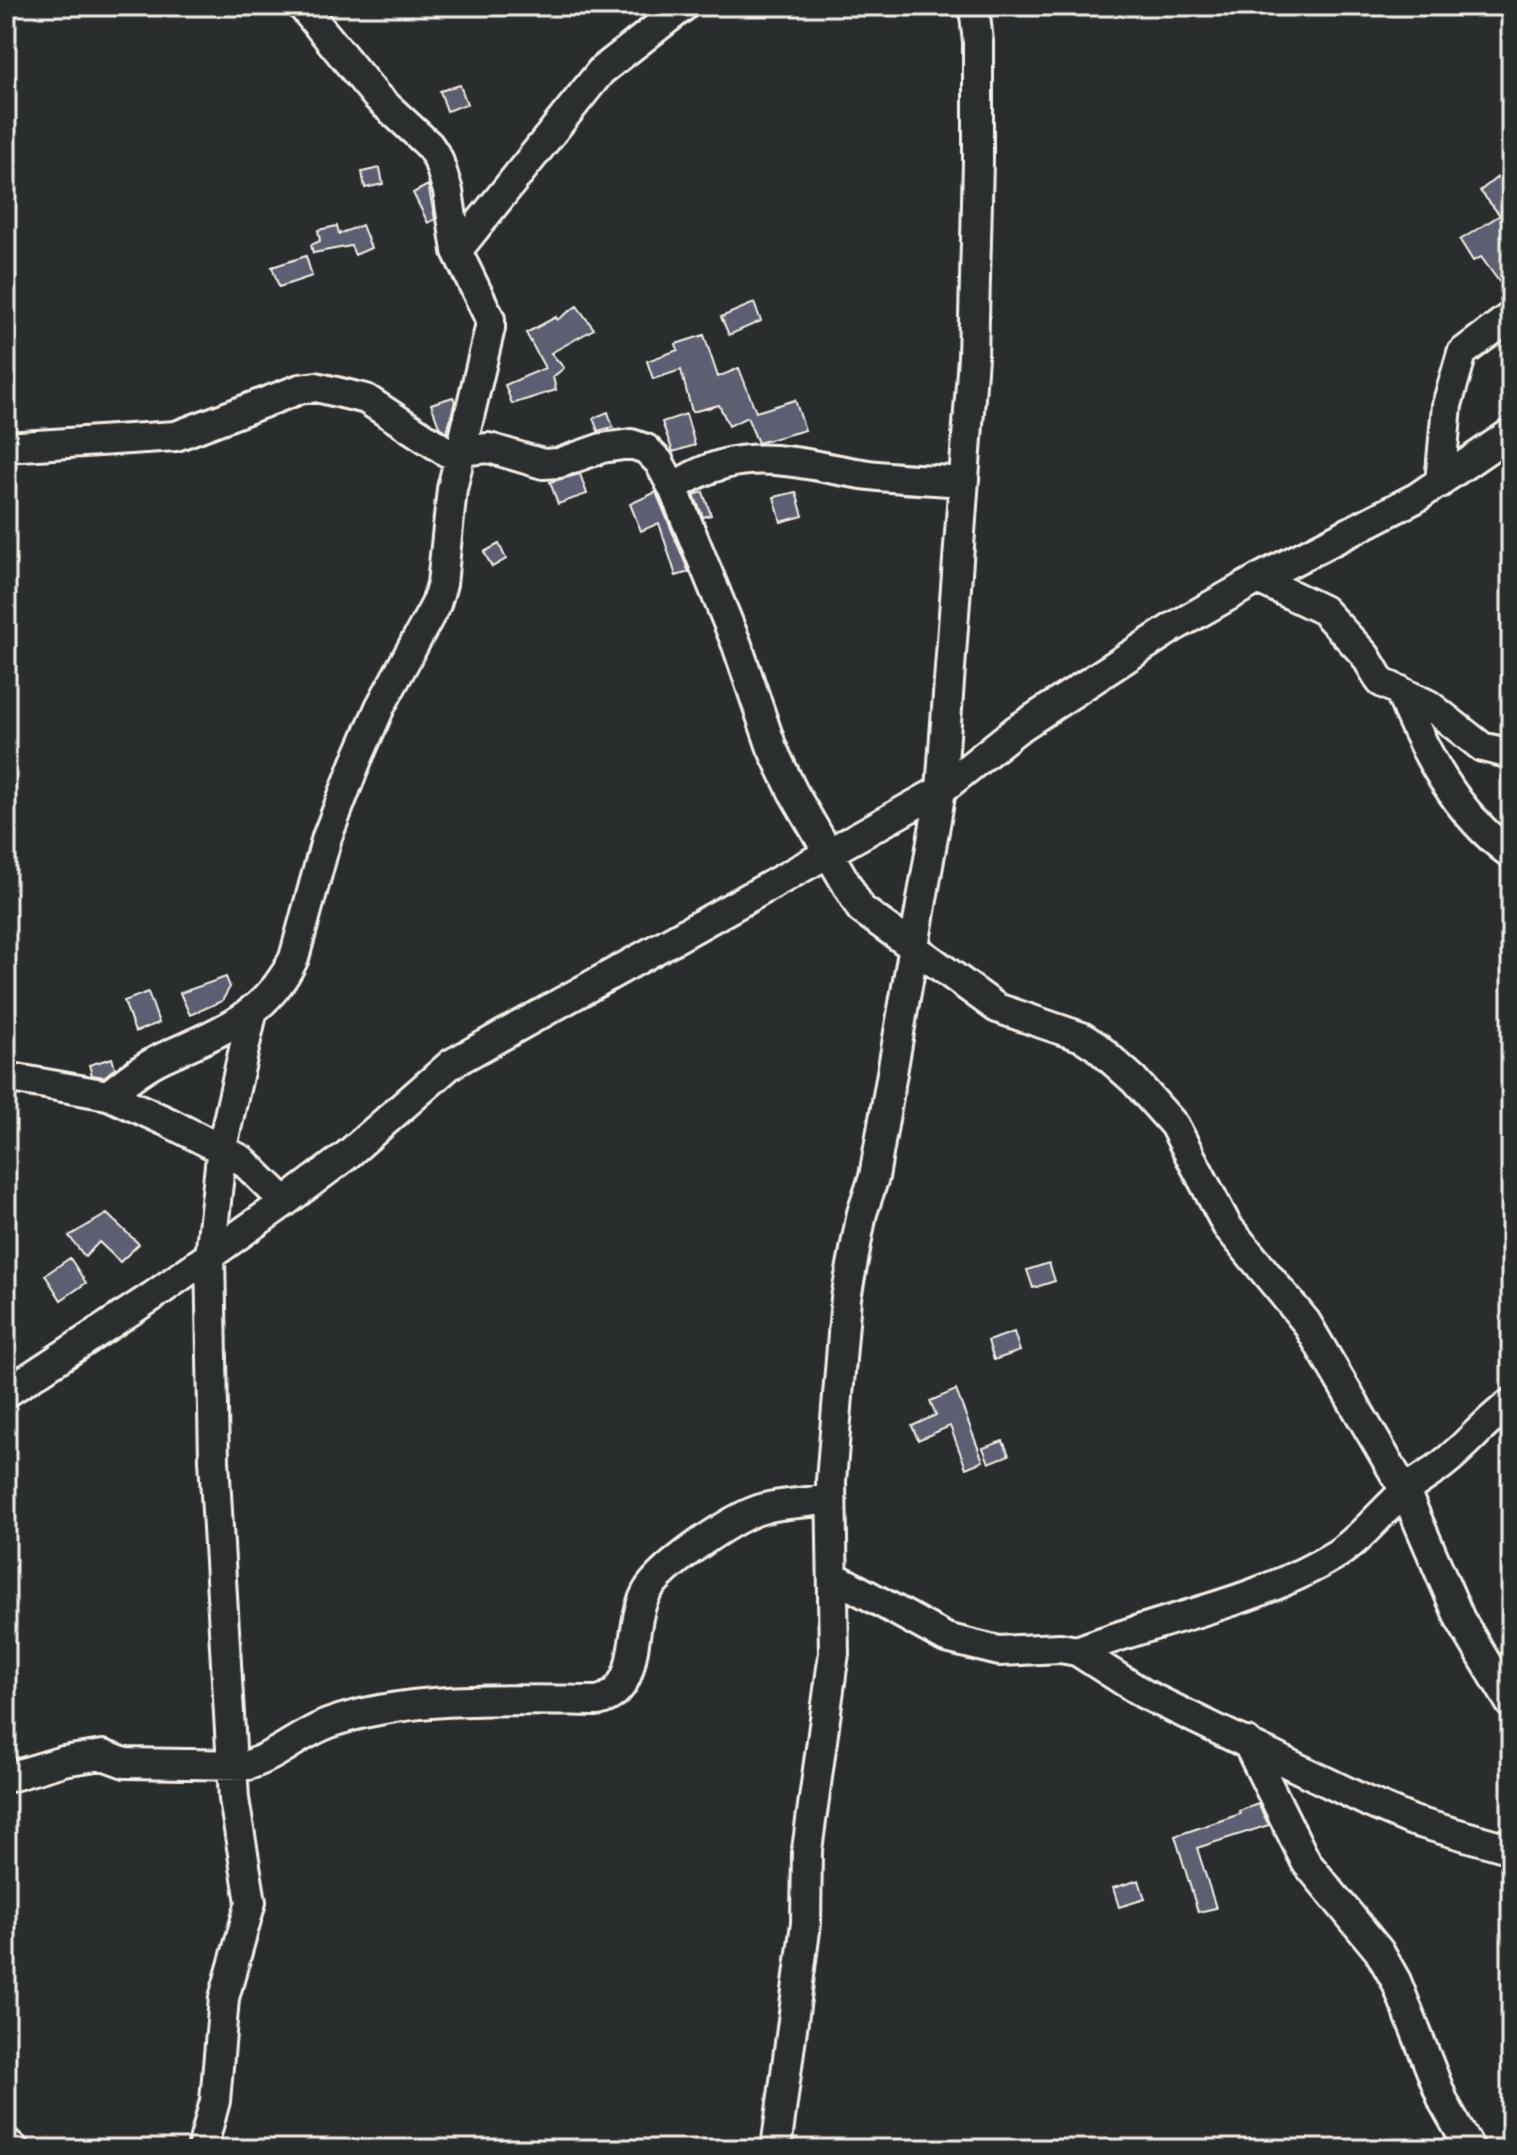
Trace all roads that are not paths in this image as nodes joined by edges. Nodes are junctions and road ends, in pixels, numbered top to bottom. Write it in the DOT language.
graph roads {
  1 [pos="302,6"];
  2 [pos="684,6"];
  3 [pos="974,6"];
  4 [pos="457,251"];
  5 [pos="1511,316"];
  6 [pos="1511,433"];
  7 [pos="6,447"];
  8 [pos="463,452"];
  9 [pos="659,462"];
  10 [pos="698,470"];
  11 [pos="962,482"];
  12 [pos="1440,483"];
  13 [pos="673,488"];
  14 [pos="1258,579"];
  15 [pos="1399,690"];
  16 [pos="1511,754"];
  17 [pos="941,790"];
  18 [pos="1511,854"];
  19 [pos="829,855"];
  20 [pos="914,945"];
  21 [pos="253,1009"];
  22 [pos="6,1077"];
  23 [pos="108,1095"];
  24 [pos="222,1147"];
  25 [pos="285,1202"];
  26 [pos="210,1256"];
  27 [pos="6,1393"];
  28 [pos="1511,1403"];
  29 [pos="1405,1491"];
  30 [pos="831,1498"];
  31 [pos="833,1576"];
  32 [pos="1077,1651"];
  33 [pos="1511,1704"];
  34 [pos="1247,1742"];
  35 [pos="235,1766"];
  36 [pos="6,1778"];
  37 [pos="1511,1849"];
  38 [pos="6,2142"];
  39 [pos="14,2149"];
  40 [pos="202,2149"];
  41 [pos="776,2149"];
  42 [pos="1470,2149"];
  1 -- 4 [label="street"];
  2 -- 4 [label="street"];
  3 -- 11 [label="street"];
  4 -- 8 [label="street"];
  5 -- 12 [label="street"];
  6 -- 12 [label="street"];
  7 -- 8 [label="street"];
  8 -- 9 [label="street"];
  8 -- 21 [label="street"];
  9 -- 10 [label="street"];
  9 -- 13 [label="street"];
  10 -- 11 [label="street"];
  10 -- 13 [label="street"];
  11 -- 17 [label="street"];
  12 -- 14 [label="street"];
  13 -- 19 [label="street"];
  14 -- 15 [label="street"];
  14 -- 17 [label="street"];
  15 -- 16 [label="street"];
  15 -- 18 [label="street"];
  17 -- 19 [label="street"];
  17 -- 20 [label="street"];
  19 -- 20 [label="street"];
  19 -- 25 [label="street"];
  20 -- 29 [label="street"];
  20 -- 30 [label="street"];
  21 -- 23 [label="street"];
  21 -- 24 [label="street"];
  22 -- 23 [label="street"];
  23 -- 24 [label="street"];
  24 -- 25 [label="street"];
  24 -- 26 [label="street"];
  25 -- 26 [label="street"];
  26 -- 27 [label="street"];
  26 -- 35 [label="street"];
  28 -- 29 [label="street"];
  29 -- 32 [label="street"];
  29 -- 33 [label="street"];
  30 -- 31 [label="street"];
  30 -- 35 [label="street"];
  31 -- 32 [label="street"];
  31 -- 41 [label="street"];
  32 -- 34 [label="street"];
  34 -- 37 [label="street"];
  34 -- 42 [label="street"];
  35 -- 36 [label="street"];
  35 -- 40 [label="street"];
  38 -- 39 [label="street"];
}
